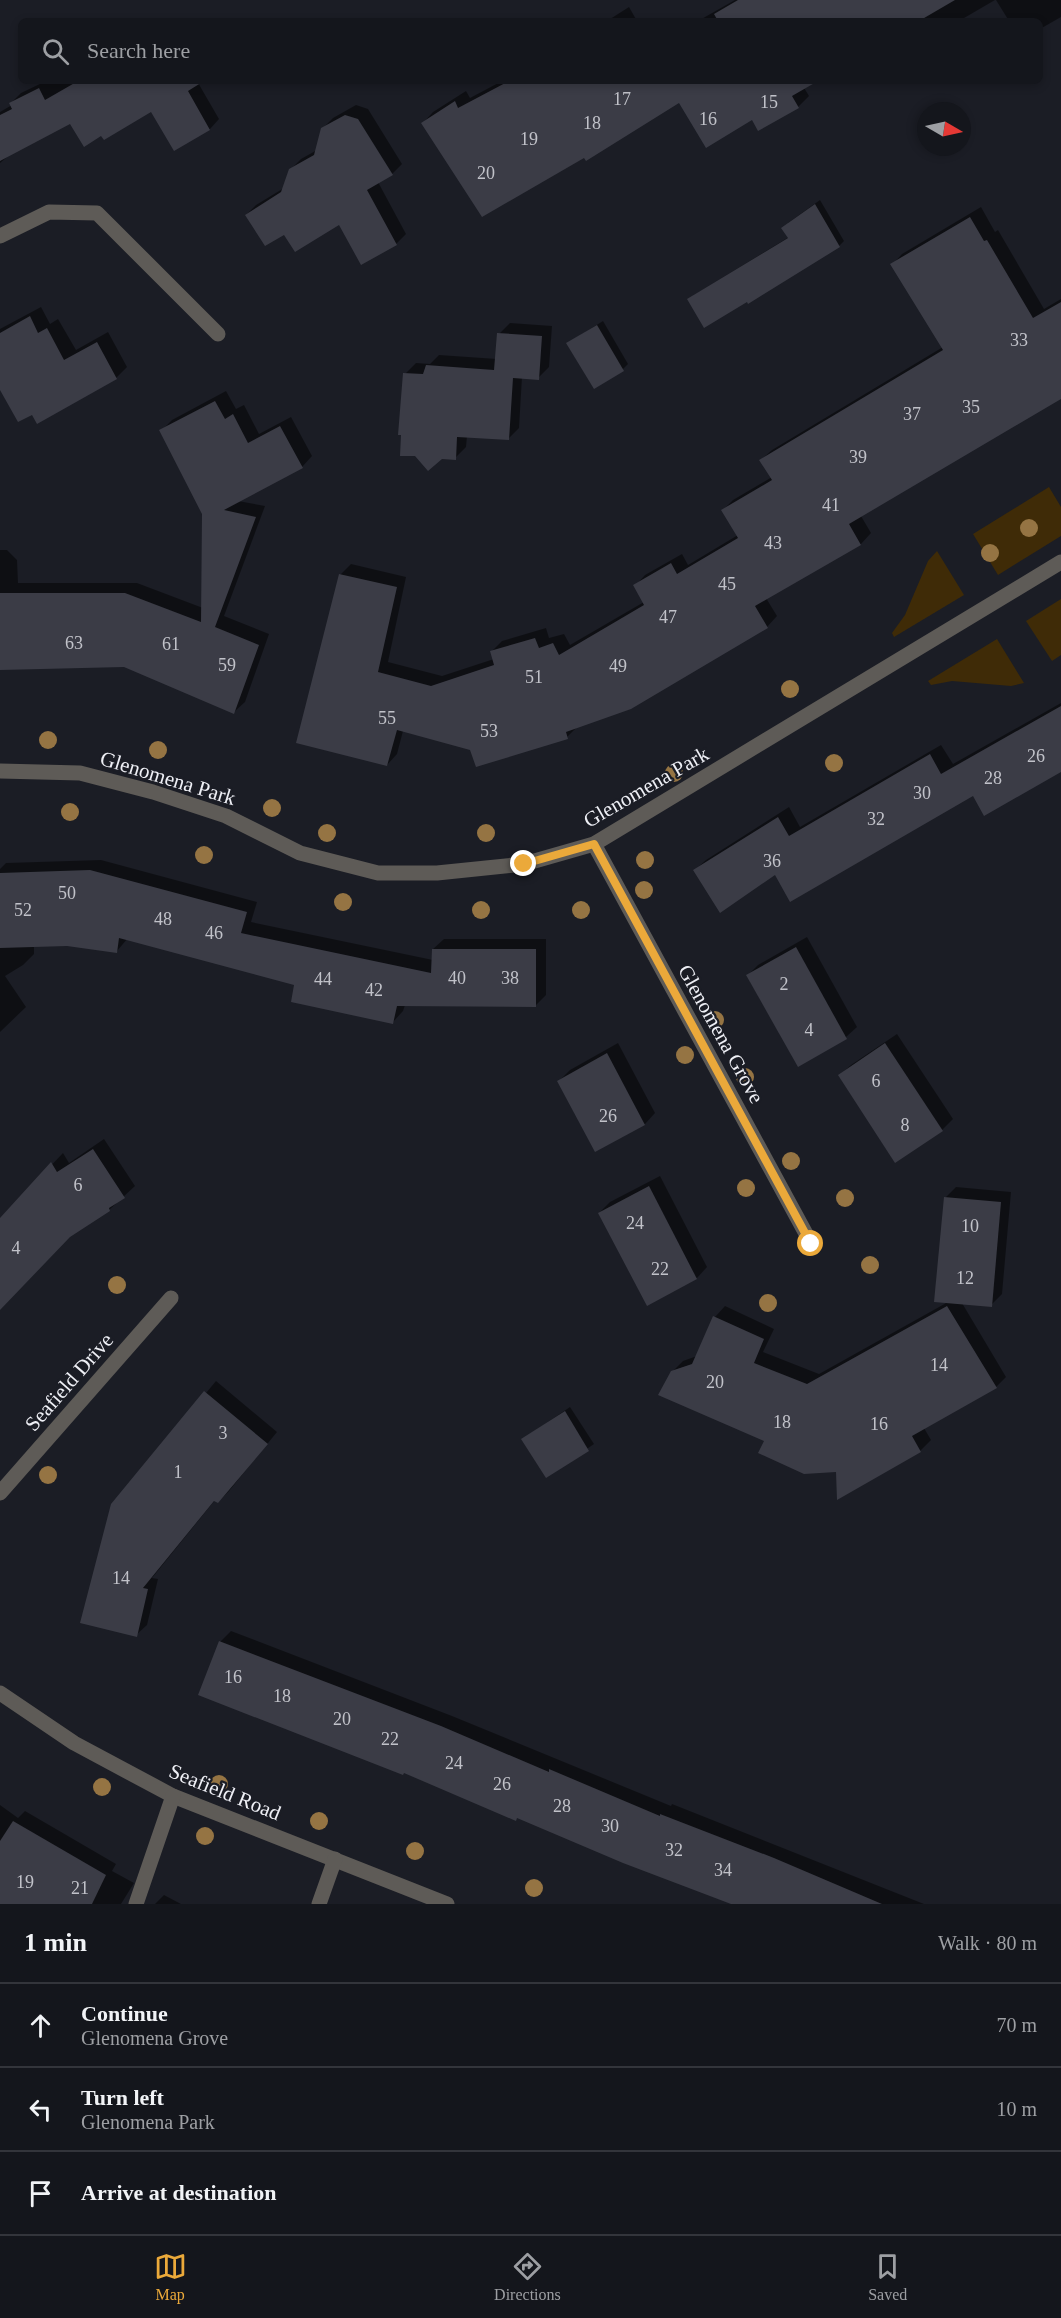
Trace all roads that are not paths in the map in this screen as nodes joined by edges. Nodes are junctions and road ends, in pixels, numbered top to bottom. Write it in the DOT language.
graph roads {
  1 [pos="0,236"];
  2 [pos="218,334"];
  3 [pos="1061,562"];
  4 [pos="0,771"];
  5 [pos="594,844"];
  6 [pos="811,1244"];
  7 [pos="171,1298"];
  8 [pos="0,1493"];
  9 [pos="0,1693"];
  10 [pos="173,1796"];
  11 [pos="335,1858"];
  12 [pos="135,1904"];
  13 [pos="319,1904"];
  14 [pos="447,1904"];
  1 -- 2 [label="street"];
  3 -- 5 [label="street, Glenomena Park"];
  4 -- 5 [label="street, Glenomena Park"];
  5 -- 6 [label="street, Glenomena Grove"];
  7 -- 8 [label="street, Seafield Drive"];
  9 -- 10 [label="street, Seafield Road"];
  10 -- 11 [label="street, Seafield Road"];
  10 -- 12 [label="street"];
  11 -- 13 [label="street"];
  11 -- 14 [label="street, Seafield Road"];
}
